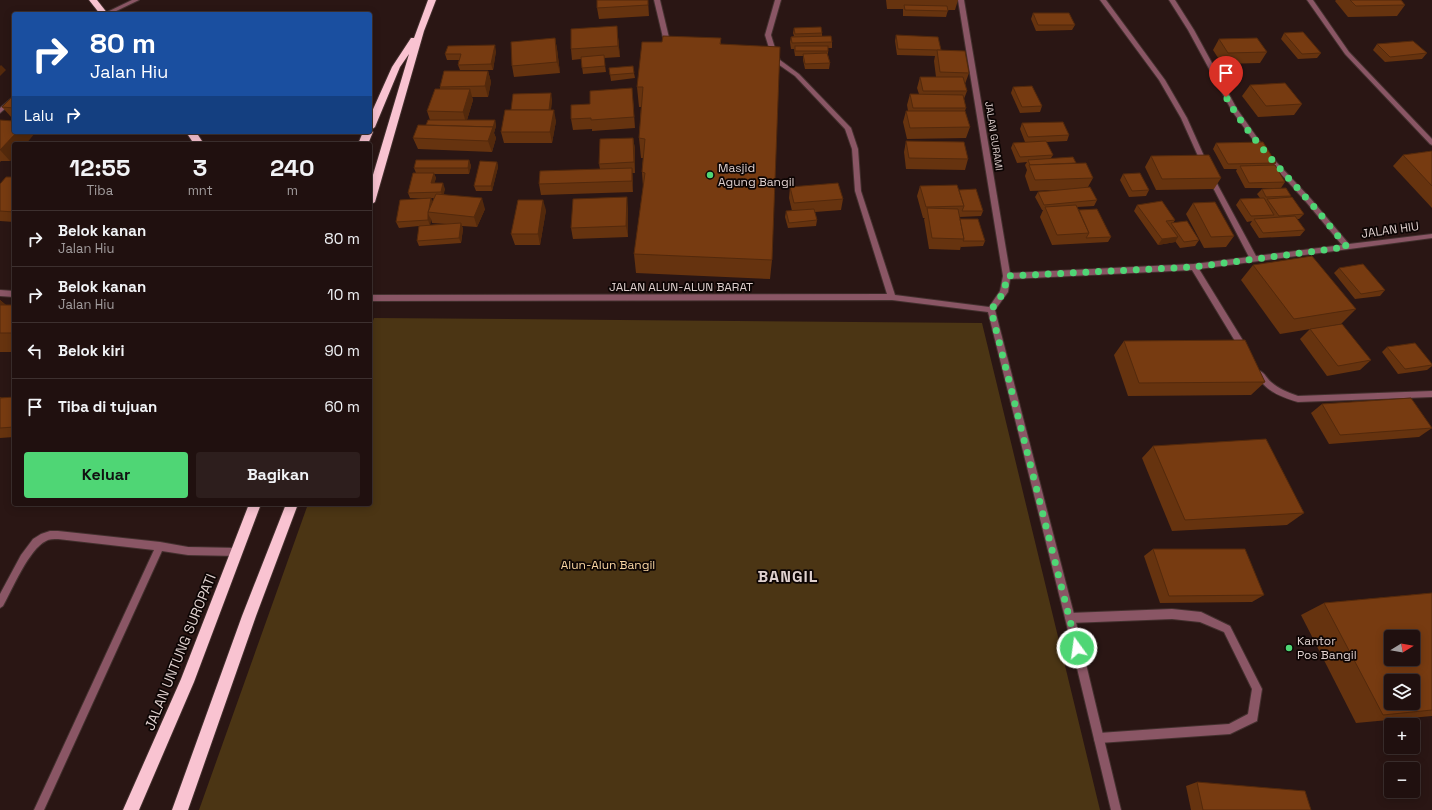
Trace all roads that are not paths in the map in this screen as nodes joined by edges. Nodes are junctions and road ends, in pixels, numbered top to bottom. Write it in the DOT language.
graph roads {
  1 [pos="93,0"];
  2 [pos="136,0"];
  3 [pos="432,0"];
  4 [pos="657,0"];
  5 [pos="778,0"];
  6 [pos="961,0"];
  7 [pos="1103,0"];
  8 [pos="1172,0"];
  9 [pos="1310,0"];
  10 [pos="103,12"];
  11 [pos="109,12"];
  12 [pos="420,31"];
  13 [pos="772,48"];
  14 [pos="764,49"];
  15 [pos="674,51"];
  16 [pos="12,100"];
  17 [pos="0,111"];
  18 [pos="372,122"];
  19 [pos="1432,143"];
  20 [pos="372,195"];
  21 [pos="1432,236"];
  22 [pos="1347,247"];
  23 [pos="1254,260"];
  24 [pos="1194,267"];
  25 [pos="1007,276"];
  26 [pos="0,293"];
  27 [pos="12,294"];
  28 [pos="372,298"];
  29 [pos="892,298"];
  30 [pos="991,310"];
  31 [pos="1248,354"];
  32 [pos="1256,368"];
  33 [pos="1432,394"];
  34 [pos="254,506"];
  35 [pos="291,506"];
  36 [pos="160,546"];
  37 [pos="238,552"];
  38 [pos="0,603"];
  39 [pos="1070,618"];
  40 [pos="1099,738"];
  41 [pos="39,810"];
  42 [pos="131,810"];
  43 [pos="180,810"];
  44 [pos="1116,810"];
  1 -- 10 [label="highway"];
  2 -- 11 [label="street"];
  3 -- 12 [label="highway"];
  4 -- 15 [label="street"];
  5 -- 13 [label="street"];
  6 -- 25 [label="street, JALAN GURAMI"];
  7 -- 23 [label="street"];
  8 -- 22 [label="street"];
  9 -- 19 [label="street"];
  12 -- 18 [label="highway"];
  12 -- 20 [label="highway"];
  13 -- 14 [label="street"];
  13 -- 29 [label="street"];
  16 -- 17 [label="street"];
  21 -- 22 [label="street, JALAN HIU"];
  22 -- 23 [label="street, JALAN HIU"];
  23 -- 24 [label="street, JALAN HIU"];
  24 -- 25 [label="street, JALAN HIU"];
  24 -- 31 [label="street"];
  25 -- 30 [label="street"];
  26 -- 27 [label="street"];
  28 -- 29 [label="street, JALAN ALUN-ALUN BARAT"];
  29 -- 30 [label="street, JALAN ALUN-ALUN BARAT"];
  30 -- 39 [label="street"];
  32 -- 33 [label="street"];
  34 -- 37 [label="highway, JALAN UNTUNG SUROPATI"];
  35 -- 43 [label="highway"];
  36 -- 37 [label="street"];
  36 -- 38 [label="street"];
  36 -- 41 [label="street"];
  37 -- 42 [label="highway, JALAN UNTUNG SUROPATI"];
  39 -- 40 [label="street"];
  39 -- 40 [label="street"];
  40 -- 44 [label="street"];
}
